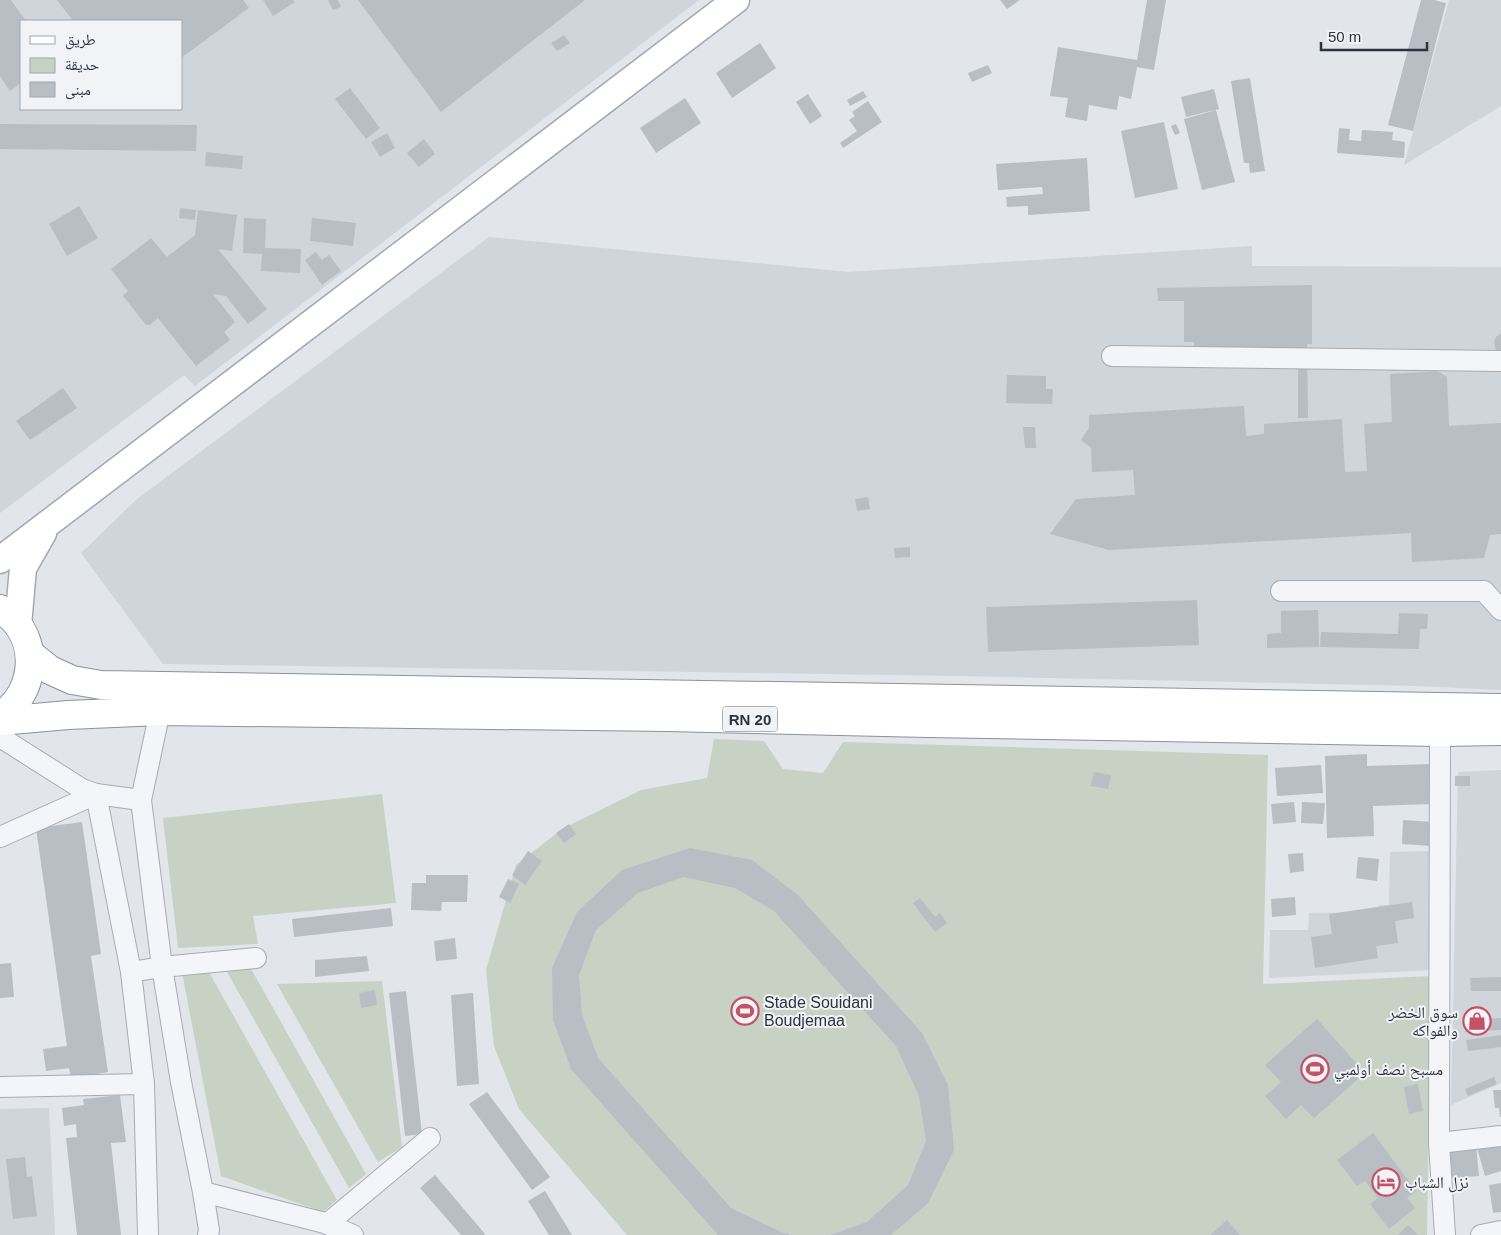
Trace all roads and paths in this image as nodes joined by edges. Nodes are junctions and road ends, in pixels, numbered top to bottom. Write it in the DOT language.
graph roads {
  1 [pos="736,0"];
  2 [pos="1112,356"];
  3 [pos="1501,361"];
  4 [pos="50,522"];
  5 [pos="0,560"];
  6 [pos="1281,591"];
  7 [pos="1501,610"];
  8 [pos="9,616"];
  9 [pos="30,654"];
  10 [pos="1501,708"];
  11 [pos="160,711"];
  12 [pos="0,716"];
  13 [pos="0,721"];
  14 [pos="1501,731"];
  15 [pos="1440,732"];
  16 [pos="0,737"];
  17 [pos="96,794"];
  18 [pos="141,800"];
  19 [pos="0,837"];
  20 [pos="256,958"];
  21 [pos="162,967"];
  22 [pos="131,972"];
  23 [pos="144,1084"];
  24 [pos="0,1087"];
  25 [pos="1501,1136"];
  26 [pos="430,1138"];
  27 [pos="1439,1143"];
  28 [pos="204,1192"];
  29 [pos="327,1224"];
  30 [pos="1501,1231"];
  31 [pos="148,1235"];
  32 [pos="208,1235"];
  33 [pos="353,1235"];
  34 [pos="1445,1235"];
  35 [pos="1482,1235"];
  1 -- 4 [label="main road"];
  2 -- 3 [label="street"];
  4 -- 5 [label="main road"];
  4 -- 8 [label="main road"];
  6 -- 7 [label="street"];
  8 -- 9 [label="highway"];
  9 -- 10 [label="highway, RN 20"];
  9 -- 12 [label="highway"];
  11 -- 13 [label="highway, RN 20"];
  11 -- 15 [label="highway, RN 20"];
  11 -- 18 [label="street"];
  14 -- 15 [label="highway, RN 20"];
  15 -- 27 [label="street"];
  16 -- 17 [label="street"];
  17 -- 18 [label="street"];
  17 -- 19 [label="street"];
  17 -- 22 [label="street"];
  18 -- 21 [label="street"];
  20 -- 21 [label="street"];
  21 -- 22 [label="street"];
  21 -- 28 [label="street"];
  22 -- 23 [label="street"];
  23 -- 24 [label="street"];
  23 -- 31 [label="street"];
  25 -- 27 [label="street"];
  26 -- 29 [label="street"];
  27 -- 34 [label="street"];
  28 -- 29 [label="street"];
  28 -- 32 [label="street"];
  29 -- 33 [label="street"];
  30 -- 35 [label="street"];
}
